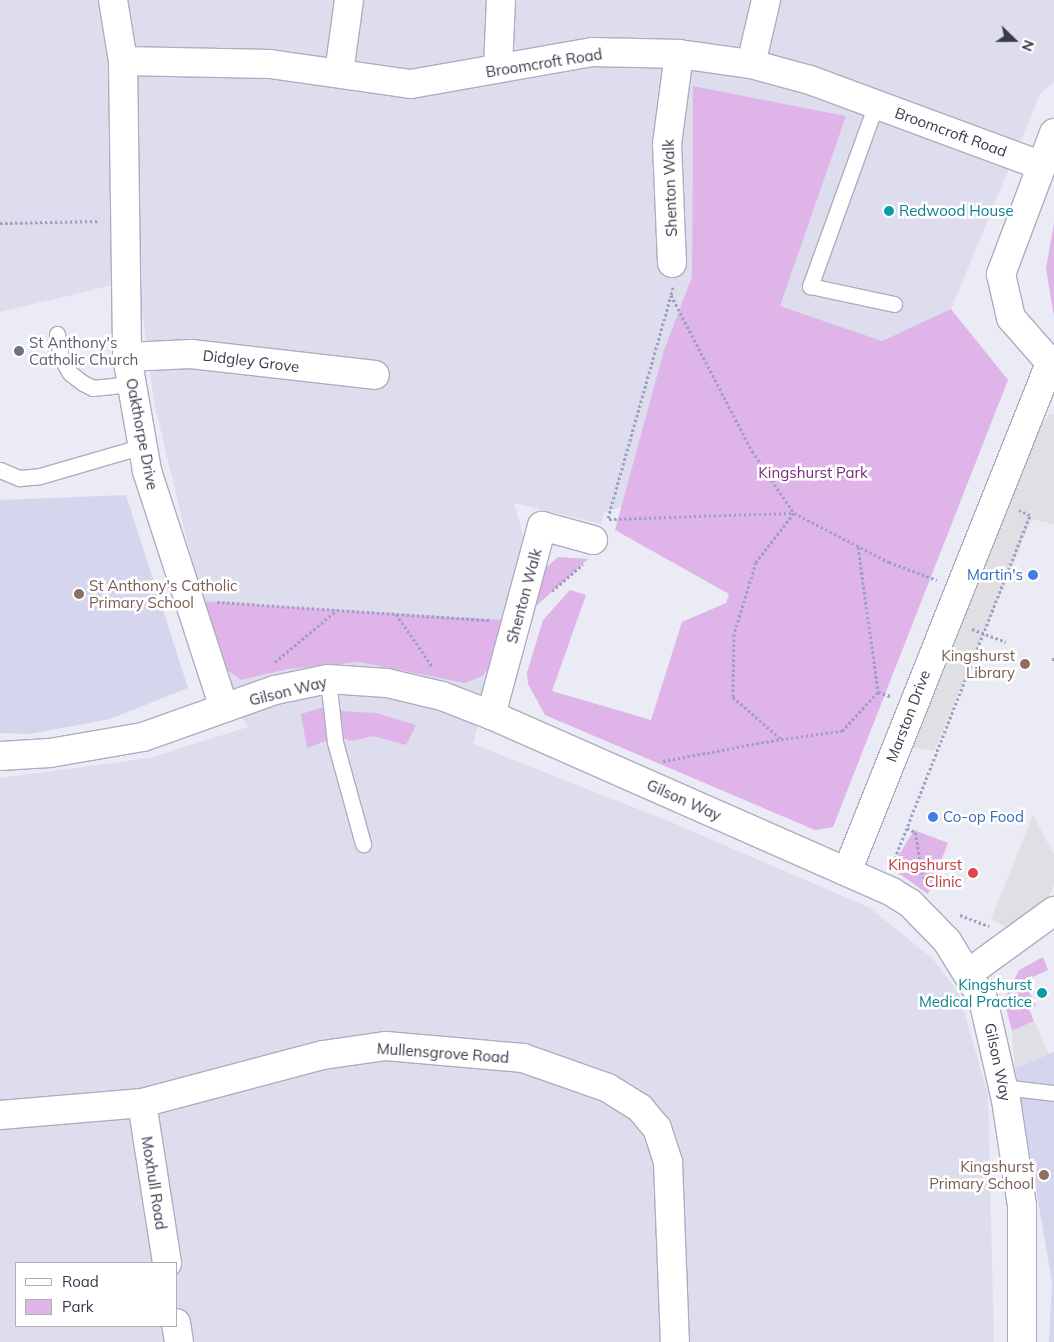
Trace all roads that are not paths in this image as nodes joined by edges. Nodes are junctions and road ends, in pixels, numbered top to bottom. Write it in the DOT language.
graph roads {
  1 [pos="113,0"];
  2 [pos="349,0"];
  3 [pos="501,0"];
  4 [pos="766,0"];
  5 [pos="679,54"];
  6 [pos="123,61"];
  7 [pos="751,64"];
  8 [pos="498,68"];
  9 [pos="338,73"];
  10 [pos="876,104"];
  11 [pos="1054,133"];
  12 [pos="1040,165"];
  13 [pos="672,263"];
  14 [pos="894,304"];
  15 [pos="57,334"];
  16 [pos="127,357"];
  17 [pos="1052,366"];
  18 [pos="375,375"];
  19 [pos="132,384"];
  20 [pos="143,446"];
  21 [pos="0,470"];
  22 [pos="598,536"];
  23 [pos="328,679"];
  24 [pos="224,708"];
  25 [pos="491,715"];
  26 [pos="0,756"];
  27 [pos="363,844"];
  28 [pos="847,872"];
  29 [pos="1054,911"];
  30 [pos="970,972"];
  31 [pos="1003,1087"];
  32 [pos="1054,1093"];
  33 [pos="142,1103"];
  34 [pos="0,1115"];
  35 [pos="167,1262"];
  36 [pos="177,1327"];
  37 [pos="179,1342"];
  38 [pos="675,1342"];
  39 [pos="1022,1342"];
  1 -- 6 [label="street, Oakthorpe Drive"];
  2 -- 9 [label="street"];
  3 -- 8 [label="street"];
  4 -- 7 [label="street"];
  5 -- 7 [label="street, Broomcroft Road"];
  5 -- 8 [label="street, Broomcroft Road"];
  5 -- 13 [label="street, Shenton Walk"];
  6 -- 9 [label="street, Broomcroft Road"];
  6 -- 16 [label="street, Oakthorpe Drive"];
  7 -- 10 [label="street, Broomcroft Road"];
  8 -- 9 [label="street, Broomcroft Road"];
  10 -- 12 [label="street, Broomcroft Road"];
  10 -- 14 [label="lane"];
  11 -- 12 [label="street"];
  12 -- 17 [label="street"];
  15 -- 19 [label="lane"];
  16 -- 18 [label="street, Didgley Grove"];
  16 -- 19 [label="street, Oakthorpe Drive"];
  17 -- 28 [label="street, Marston Drive"];
  19 -- 20 [label="street, Oakthorpe Drive"];
  20 -- 21 [label="lane"];
  20 -- 24 [label="street, Oakthorpe Drive"];
  22 -- 25 [label="street, Shenton Walk"];
  23 -- 24 [label="street, Gilson Way"];
  23 -- 25 [label="street, Gilson Way"];
  23 -- 27 [label="lane"];
  24 -- 26 [label="street, Gilson Way"];
  25 -- 28 [label="street, Gilson Way"];
  28 -- 30 [label="street, Gilson Way"];
  29 -- 30 [label="street"];
  30 -- 31 [label="street, Gilson Way"];
  31 -- 32 [label="lane"];
  31 -- 39 [label="street, Gilson Way"];
  33 -- 34 [label="street, Mullensgrove Road"];
  33 -- 35 [label="street, Moxhull Road"];
  33 -- 38 [label="street, Mullensgrove Road"];
  36 -- 37 [label="street"];
}
